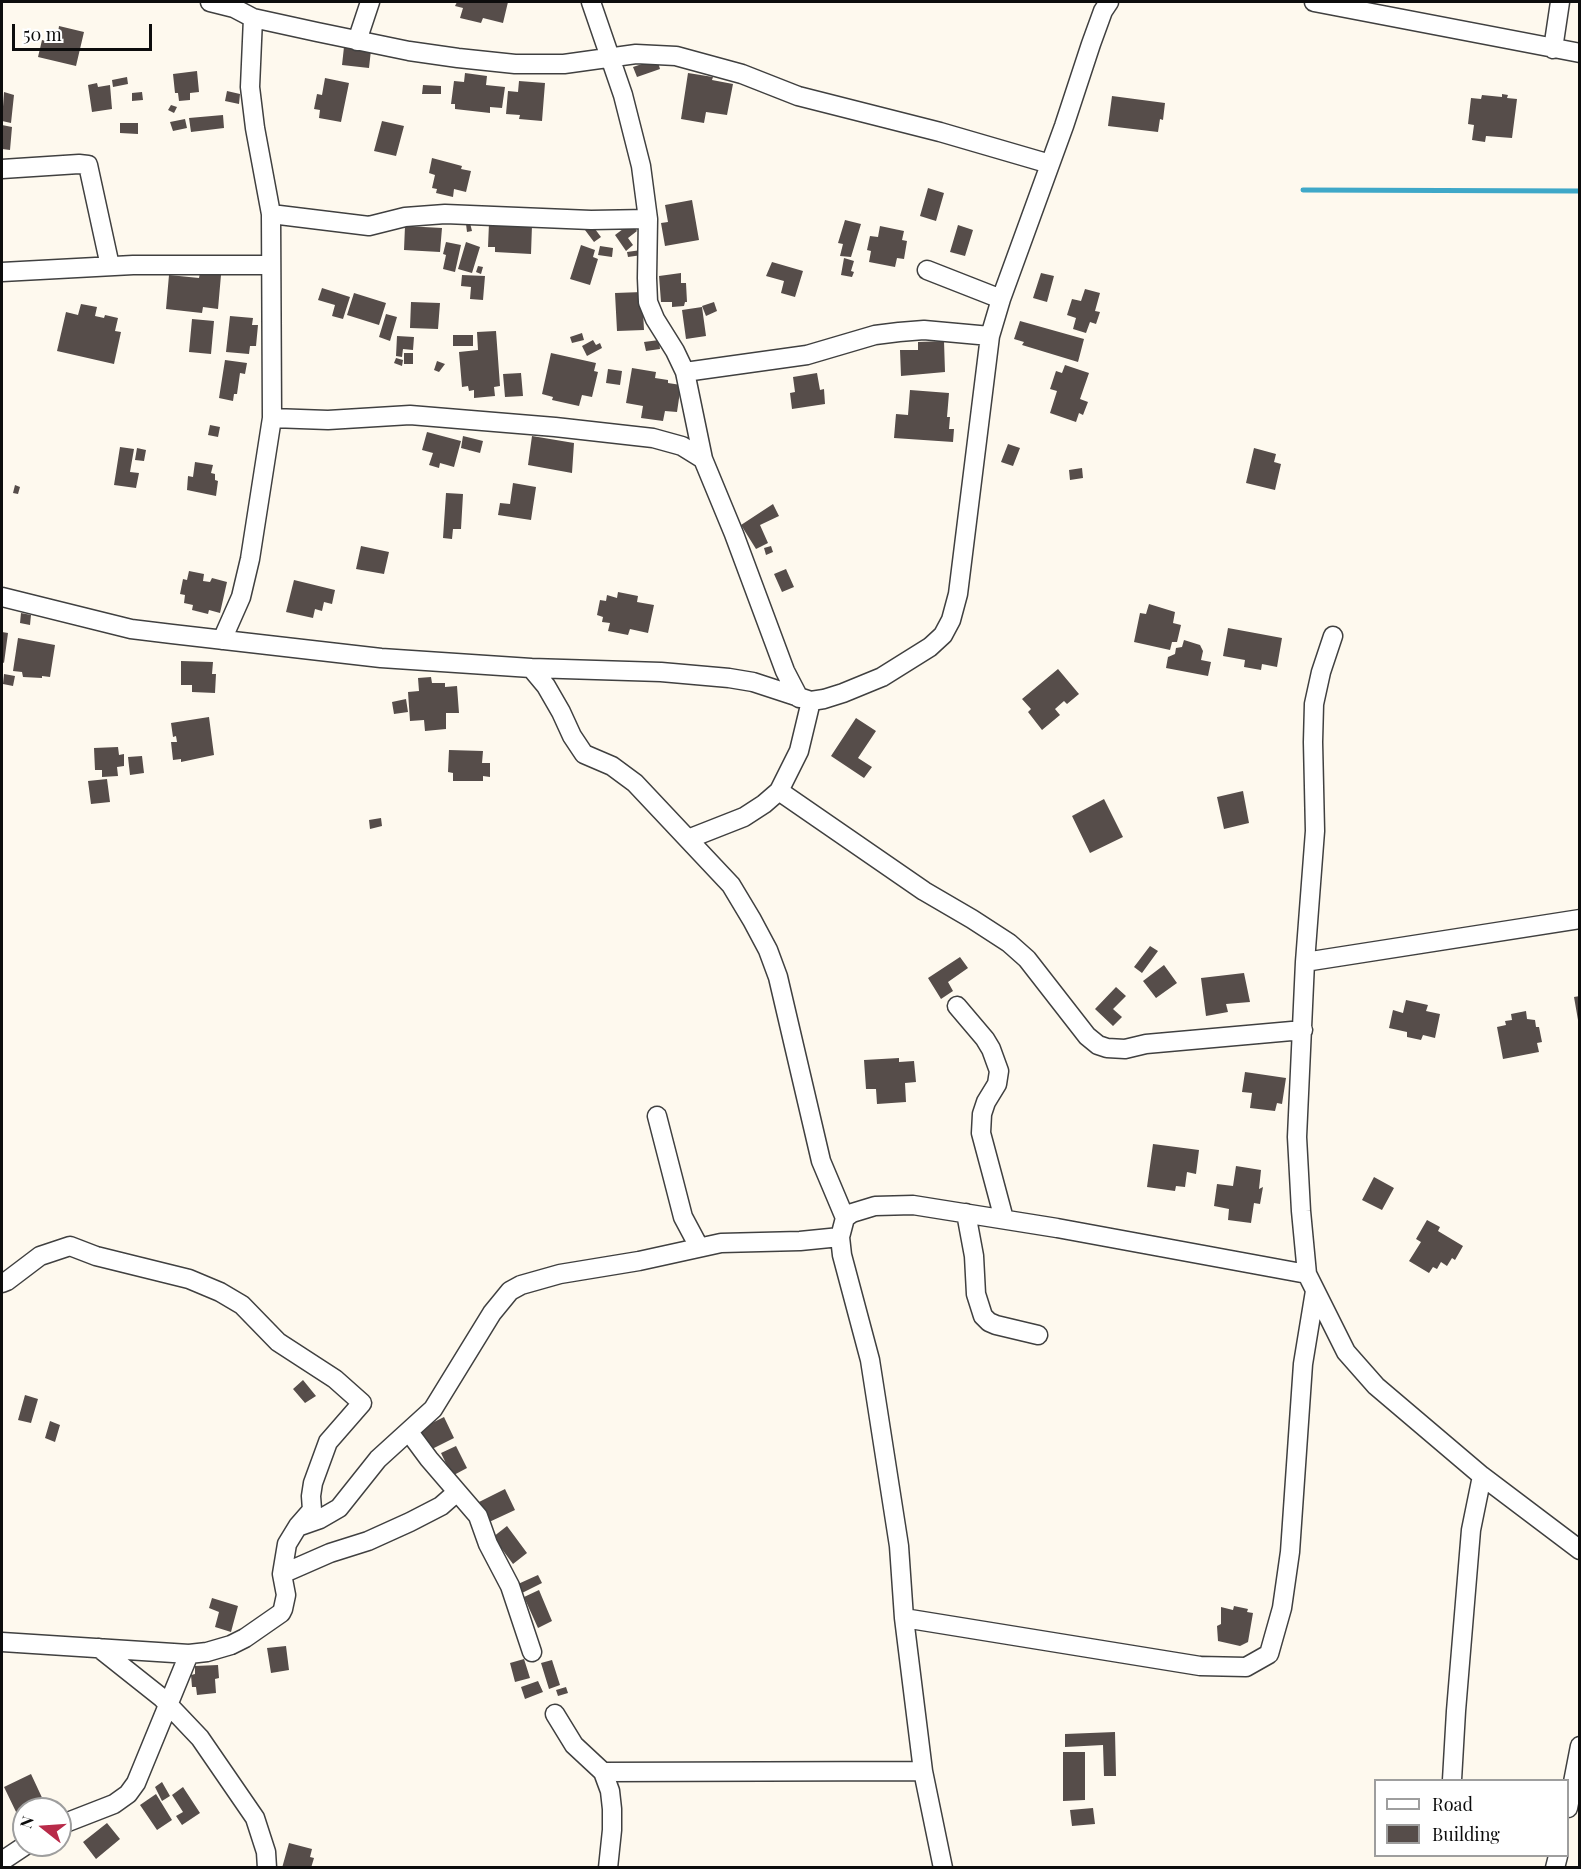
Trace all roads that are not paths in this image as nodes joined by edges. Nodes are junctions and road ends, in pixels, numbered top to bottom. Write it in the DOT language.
graph roads {
  1 [pos="210,2"];
  2 [pos="370,2"];
  3 [pos="591,2"];
  4 [pos="1109,2"];
  5 [pos="1314,2"];
  6 [pos="1560,2"];
  7 [pos="234,5"];
  8 [pos="253,18"];
  9 [pos="357,41"];
  10 [pos="1553,49"];
  11 [pos="1580,53"];
  12 [pos="610,59"];
  13 [pos="1050,164"];
  14 [pos="2,169"];
  15 [pos="271,214"];
  16 [pos="648,219"];
  17 [pos="271,265"];
  18 [pos="110,266"];
  19 [pos="927,270"];
  20 [pos="2,272"];
  21 [pos="1001,299"];
  22 [pos="990,336"];
  23 [pos="685,372"];
  24 [pos="272,418"];
  25 [pos="703,459"];
  26 [pos="2,597"];
  27 [pos="1333,636"];
  28 [pos="222,640"];
  29 [pos="531,668"];
  30 [pos="805,699"];
  31 [pos="779,791"];
  32 [pos="688,839"];
  33 [pos="1580,919"];
  34 [pos="1305,962"];
  35 [pos="957,1006"];
  36 [pos="1303,1029"];
  37 [pos="657,1116"];
  38 [pos="966,1213"];
  39 [pos="845,1218"];
  40 [pos="1004,1219"];
  41 [pos="840,1237"];
  42 [pos="699,1248"];
  43 [pos="1308,1274"];
  44 [pos="2,1283"];
  45 [pos="1315,1291"];
  46 [pos="1038,1335"];
  47 [pos="409,1432"];
  48 [pos="1482,1476"];
  49 [pos="457,1492"];
  50 [pos="298,1526"];
  51 [pos="1580,1550"];
  52 [pos="282,1574"];
  53 [pos="904,1618"];
  54 [pos="2,1642"];
  55 [pos="99,1648"];
  56 [pos="532,1652"];
  57 [pos="189,1654"];
  58 [pos="168,1704"];
  59 [pos="555,1714"];
  60 [pos="1580,1746"];
  61 [pos="923,1771"];
  62 [pos="603,1772"];
  63 [pos="1452,1779"];
  64 [pos="1569,1804"];
  65 [pos="72,1820"];
  66 [pos="267,1868"];
  67 [pos="608,1868"];
  68 [pos="943,1868"];
  1 -- 7 [label="street"];
  2 -- 9 [label="street"];
  3 -- 12 [label="street"];
  4 -- 13 [label="street"];
  5 -- 10 [label="street"];
  6 -- 10 [label="street"];
  7 -- 8 [label="street"];
  8 -- 9 [label="street"];
  8 -- 15 [label="street"];
  9 -- 12 [label="street"];
  10 -- 11 [label="street"];
  12 -- 13 [label="street"];
  12 -- 16 [label="street"];
  13 -- 21 [label="street"];
  14 -- 18 [label="street"];
  15 -- 16 [label="street"];
  15 -- 17 [label="street"];
  16 -- 23 [label="street"];
  17 -- 18 [label="street"];
  17 -- 24 [label="street"];
  18 -- 20 [label="street"];
  19 -- 21 [label="street"];
  21 -- 22 [label="street"];
  22 -- 23 [label="street"];
  22 -- 30 [label="street"];
  23 -- 25 [label="street"];
  24 -- 25 [label="street"];
  24 -- 28 [label="street"];
  25 -- 30 [label="street"];
  26 -- 28 [label="street"];
  27 -- 34 [label="street"];
  28 -- 29 [label="street"];
  29 -- 30 [label="street"];
  29 -- 32 [label="street"];
  30 -- 31 [label="street"];
  31 -- 32 [label="street"];
  31 -- 36 [label="street"];
  32 -- 39 [label="street"];
  33 -- 34 [label="street"];
  34 -- 36 [label="street"];
  35 -- 40 [label="street"];
  36 -- 43 [label="street"];
  37 -- 42 [label="street"];
  38 -- 39 [label="street"];
  38 -- 40 [label="street"];
  38 -- 46 [label="street"];
  39 -- 41 [label="street"];
  40 -- 43 [label="street"];
  41 -- 42 [label="street"];
  41 -- 53 [label="street"];
  42 -- 47 [label="street"];
  43 -- 45 [label="street"];
  44 -- 50 [label="street"];
  45 -- 48 [label="street"];
  45 -- 53 [label="street"];
  47 -- 49 [label="street"];
  47 -- 50 [label="street"];
  48 -- 51 [label="street"];
  48 -- 63 [label="street"];
  49 -- 52 [label="street"];
  49 -- 56 [label="street"];
  50 -- 52 [label="street"];
  52 -- 57 [label="street"];
  53 -- 61 [label="street"];
  54 -- 55 [label="street"];
  55 -- 57 [label="street"];
  55 -- 58 [label="street"];
  57 -- 58 [label="street"];
  58 -- 65 [label="street"];
  58 -- 66 [label="street"];
  59 -- 62 [label="street"];
  60 -- 64 [label="street"];
  61 -- 62 [label="street"];
  61 -- 68 [label="street"];
  62 -- 67 [label="street"];
}
